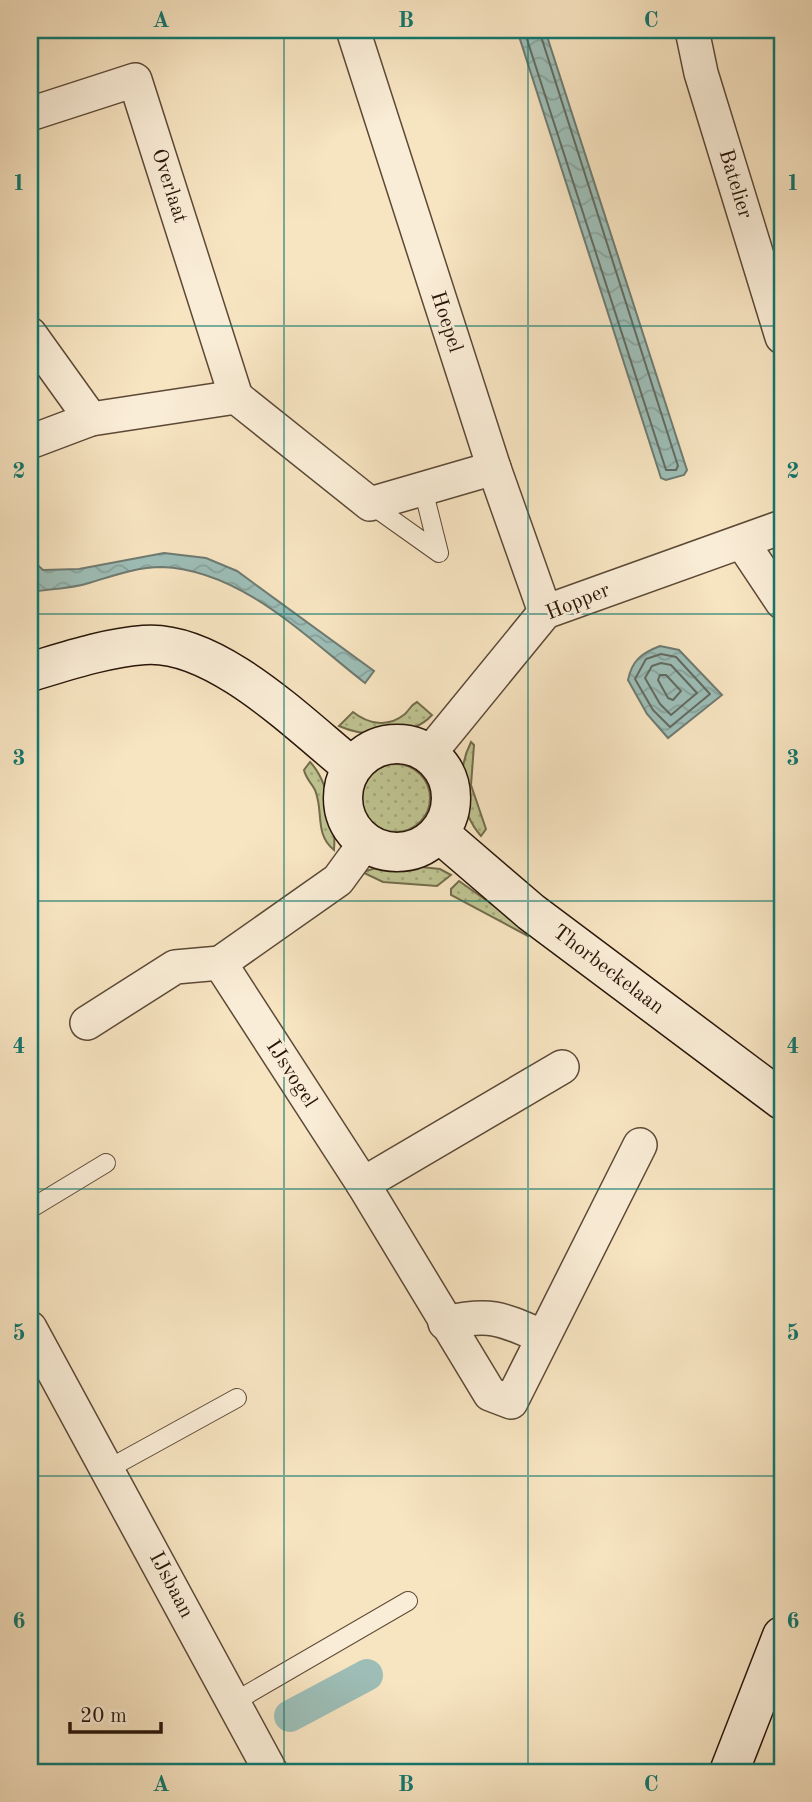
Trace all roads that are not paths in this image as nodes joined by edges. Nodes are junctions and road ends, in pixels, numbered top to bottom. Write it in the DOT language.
graph roads {
  1 [pos="353,30"];
  2 [pos="692,30"];
  3 [pos="30,114"];
  4 [pos="30,334"];
  5 [pos="782,337"];
  6 [pos="236,397"];
  7 [pos="90,419"];
  8 [pos="30,442"];
  9 [pos="494,468"];
  10 [pos="424,489"];
  11 [pos="370,504"];
  12 [pos="782,527"];
  13 [pos="742,542"];
  14 [pos="782,602"];
  15 [pos="545,612"];
  16 [pos="30,673"];
  17 [pos="429,754"];
  18 [pos="352,767"];
  19 [pos="439,832"];
  20 [pos="365,843"];
  21 [pos="219,963"];
  22 [pos="87,1023"];
  23 [pos="562,1067"];
  24 [pos="782,1100"];
  25 [pos="640,1145"];
  26 [pos="106,1163"];
  27 [pos="363,1184"];
  28 [pos="30,1209"];
  29 [pos="445,1323"];
  30 [pos="30,1328"];
  31 [pos="541,1336"];
  32 [pos="237,1398"];
  33 [pos="108,1469"];
  34 [pos="408,1601"];
  35 [pos="782,1636"];
  36 [pos="234,1702"];
  37 [pos="271,1772"];
  38 [pos="729,1772"];
  1 -- 9 [label="street, Hoepel"];
  2 -- 5 [label="street, Batelier"];
  3 -- 6 [label="street, Overlaat"];
  4 -- 7 [label="street"];
  6 -- 7 [label="street"];
  6 -- 11 [label="street"];
  7 -- 8 [label="street"];
  9 -- 10 [label="street"];
  9 -- 15 [label="street, Hoepel"];
  10 -- 11 [label="street"];
  10 -- 11 [label="lane"];
  12 -- 13 [label="street, Hopper"];
  13 -- 14 [label="street"];
  13 -- 15 [label="street, Hopper"];
  15 -- 17 [label="street, Hopper"];
  16 -- 18 [label="street"];
  17 -- 18 [label="street"];
  17 -- 19 [label="street"];
  18 -- 20 [label="street"];
  19 -- 20 [label="street"];
  19 -- 24 [label="street, Thorbeckelaan"];
  20 -- 21 [label="street"];
  21 -- 22 [label="street"];
  21 -- 27 [label="street, IJsvogel"];
  23 -- 27 [label="street"];
  25 -- 31 [label="street, IJsvogel"];
  26 -- 28 [label="lane"];
  27 -- 29 [label="street, IJsvogel"];
  29 -- 31 [label="street"];
  29 -- 31 [label="street, IJsvogel"];
  30 -- 33 [label="street, IJsbaan"];
  32 -- 33 [label="lane"];
  33 -- 36 [label="street, IJsbaan"];
  34 -- 36 [label="lane"];
  35 -- 38 [label="street"];
  36 -- 37 [label="street, IJsbaan"];
}
